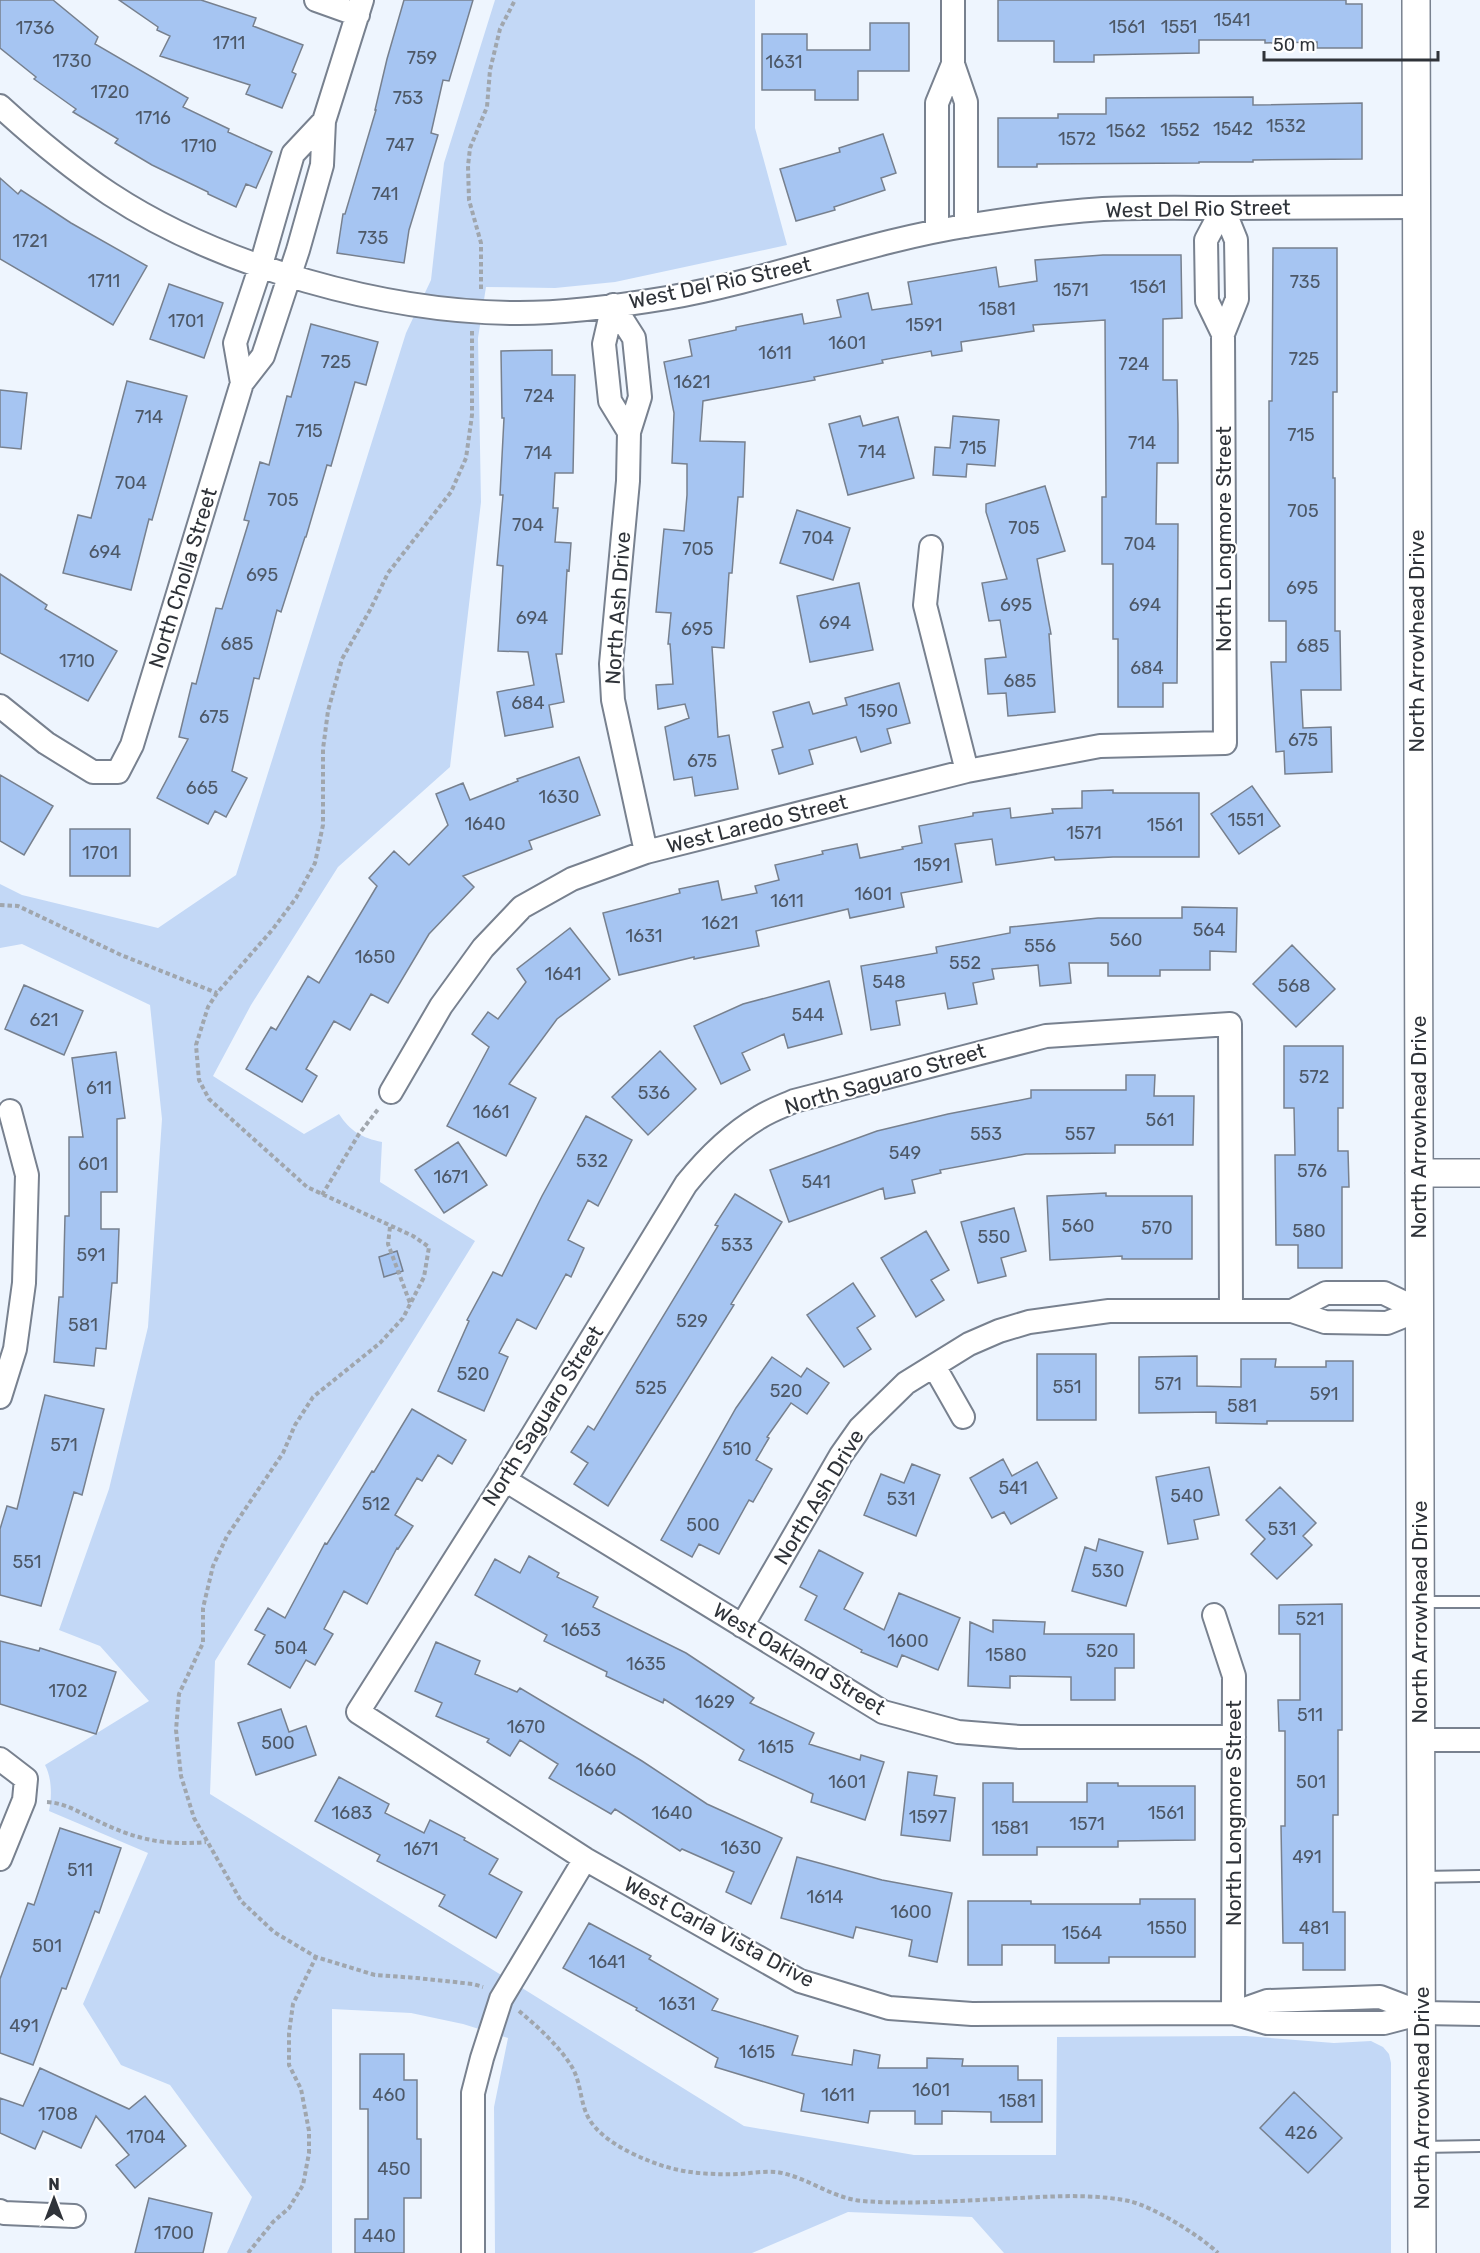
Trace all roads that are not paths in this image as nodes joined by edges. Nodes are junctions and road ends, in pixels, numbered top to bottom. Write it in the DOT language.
graph roads {
  1 [pos="316,0"];
  2 [pos="952,0"];
  3 [pos="1416,0"];
  4 [pos="360,8"];
  5 [pos="952,64"];
  6 [pos="0,106"];
  7 [pos="324,121"];
  8 [pos="1416,207"];
  9 [pos="1223,208"];
  10 [pos="966,226"];
  11 [pos="937,231"];
  12 [pos="261,265"];
  13 [pos="289,275"];
  14 [pos="613,306"];
  15 [pos="1223,334"];
  16 [pos="242,383"];
  17 [pos="629,432"];
  18 [pos="930,547"];
  19 [pos="0,706"];
  20 [pos="1225,743"];
  21 [pos="967,771"];
  22 [pos="646,852"];
  23 [pos="391,1092"];
  24 [pos="10,1111"];
  25 [pos="1419,1173"];
  26 [pos="1480,1173"];
  27 [pos="1231,1311"];
  28 [pos="1292,1311"];
  29 [pos="1419,1311"];
  30 [pos="934,1366"];
  31 [pos="0,1397"];
  32 [pos="963,1417"];
  33 [pos="505,1479"];
  34 [pos="1420,1602"];
  35 [pos="1480,1602"];
  36 [pos="1214,1615"];
  37 [pos="742,1626"];
  38 [pos="358,1712"];
  39 [pos="1234,1737"];
  40 [pos="1421,1740"];
  41 [pos="1480,1740"];
  42 [pos="0,1759"];
  43 [pos="585,1858"];
  44 [pos="0,1859"];
  45 [pos="1480,1876"];
  46 [pos="1421,1877"];
  47 [pos="1233,2013"];
  48 [pos="1422,2013"];
  49 [pos="1480,2014"];
  50 [pos="1480,2146"];
  51 [pos="1422,2147"];
  52 [pos="0,2211"];
  53 [pos="74,2216"];
  54 [pos="473,2253"];
  55 [pos="1422,2253"];
  1 -- 4 [label="street"];
  2 -- 5 [label="street"];
  3 -- 8 [label="street, North Arrowhead Drive"];
  4 -- 7 [label="street, North Cholla Street"];
  5 -- 10 [label="street"];
  5 -- 11 [label="street"];
  6 -- 12 [label="street, West Del Rio Street"];
  7 -- 12 [label="street, North Cholla Street"];
  7 -- 13 [label="street, North Cholla Street"];
  8 -- 9 [label="street, West Del Rio Street"];
  8 -- 25 [label="street, North Arrowhead Drive"];
  9 -- 10 [label="street, West Del Rio Street"];
  9 -- 15 [label="street, North Longmore Street"];
  9 -- 15 [label="street, North Longmore Street"];
  10 -- 11 [label="street, West Del Rio Street"];
  11 -- 14 [label="street, West Del Rio Street"];
  12 -- 13 [label="street, West Del Rio Street"];
  12 -- 16 [label="street, North Cholla Street"];
  13 -- 14 [label="street, West Del Rio Street"];
  13 -- 16 [label="street, North Cholla Street"];
  14 -- 17 [label="street"];
  14 -- 17 [label="street, North Ash Drive"];
  15 -- 20 [label="street, North Longmore Street"];
  16 -- 19 [label="street, North Cholla Street"];
  17 -- 22 [label="street, North Ash Drive"];
  18 -- 21 [label="street"];
  20 -- 21 [label="street, West Laredo Street"];
  21 -- 22 [label="street, West Laredo Street"];
  22 -- 23 [label="street, West Laredo Street"];
  24 -- 31 [label="street"];
  25 -- 26 [label="street"];
  25 -- 29 [label="street, North Arrowhead Drive"];
  27 -- 28 [label="street, North Ash Drive"];
  27 -- 30 [label="street, North Ash Drive"];
  27 -- 33 [label="street, North Saguaro Street"];
  28 -- 29 [label="street, North Ash Drive"];
  28 -- 29 [label="street, North Ash Drive"];
  29 -- 34 [label="street, North Arrowhead Drive"];
  30 -- 32 [label="street"];
  30 -- 37 [label="street, North Ash Drive"];
  33 -- 37 [label="street, West Oakland Street"];
  33 -- 38 [label="street, North Saguaro Street"];
  34 -- 35 [label="lane"];
  34 -- 40 [label="street, North Arrowhead Drive"];
  36 -- 39 [label="street, North Longmore Street"];
  37 -- 39 [label="street, West Oakland Street"];
  38 -- 43 [label="street, West Carla Vista Drive"];
  39 -- 47 [label="street, North Longmore Street"];
  40 -- 41 [label="street"];
  40 -- 46 [label="street, North Arrowhead Drive"];
  42 -- 44 [label="street"];
  43 -- 47 [label="street, West Carla Vista Drive"];
  43 -- 54 [label="street"];
  45 -- 46 [label="lane"];
  46 -- 48 [label="street, North Arrowhead Drive"];
  47 -- 48 [label="street, West Carla Vista Drive"];
  48 -- 49 [label="street, West Carla Vista Drive"];
  48 -- 51 [label="street, North Arrowhead Drive"];
  50 -- 51 [label="lane"];
  51 -- 55 [label="street, North Arrowhead Drive"];
  52 -- 53 [label="street"];
}
